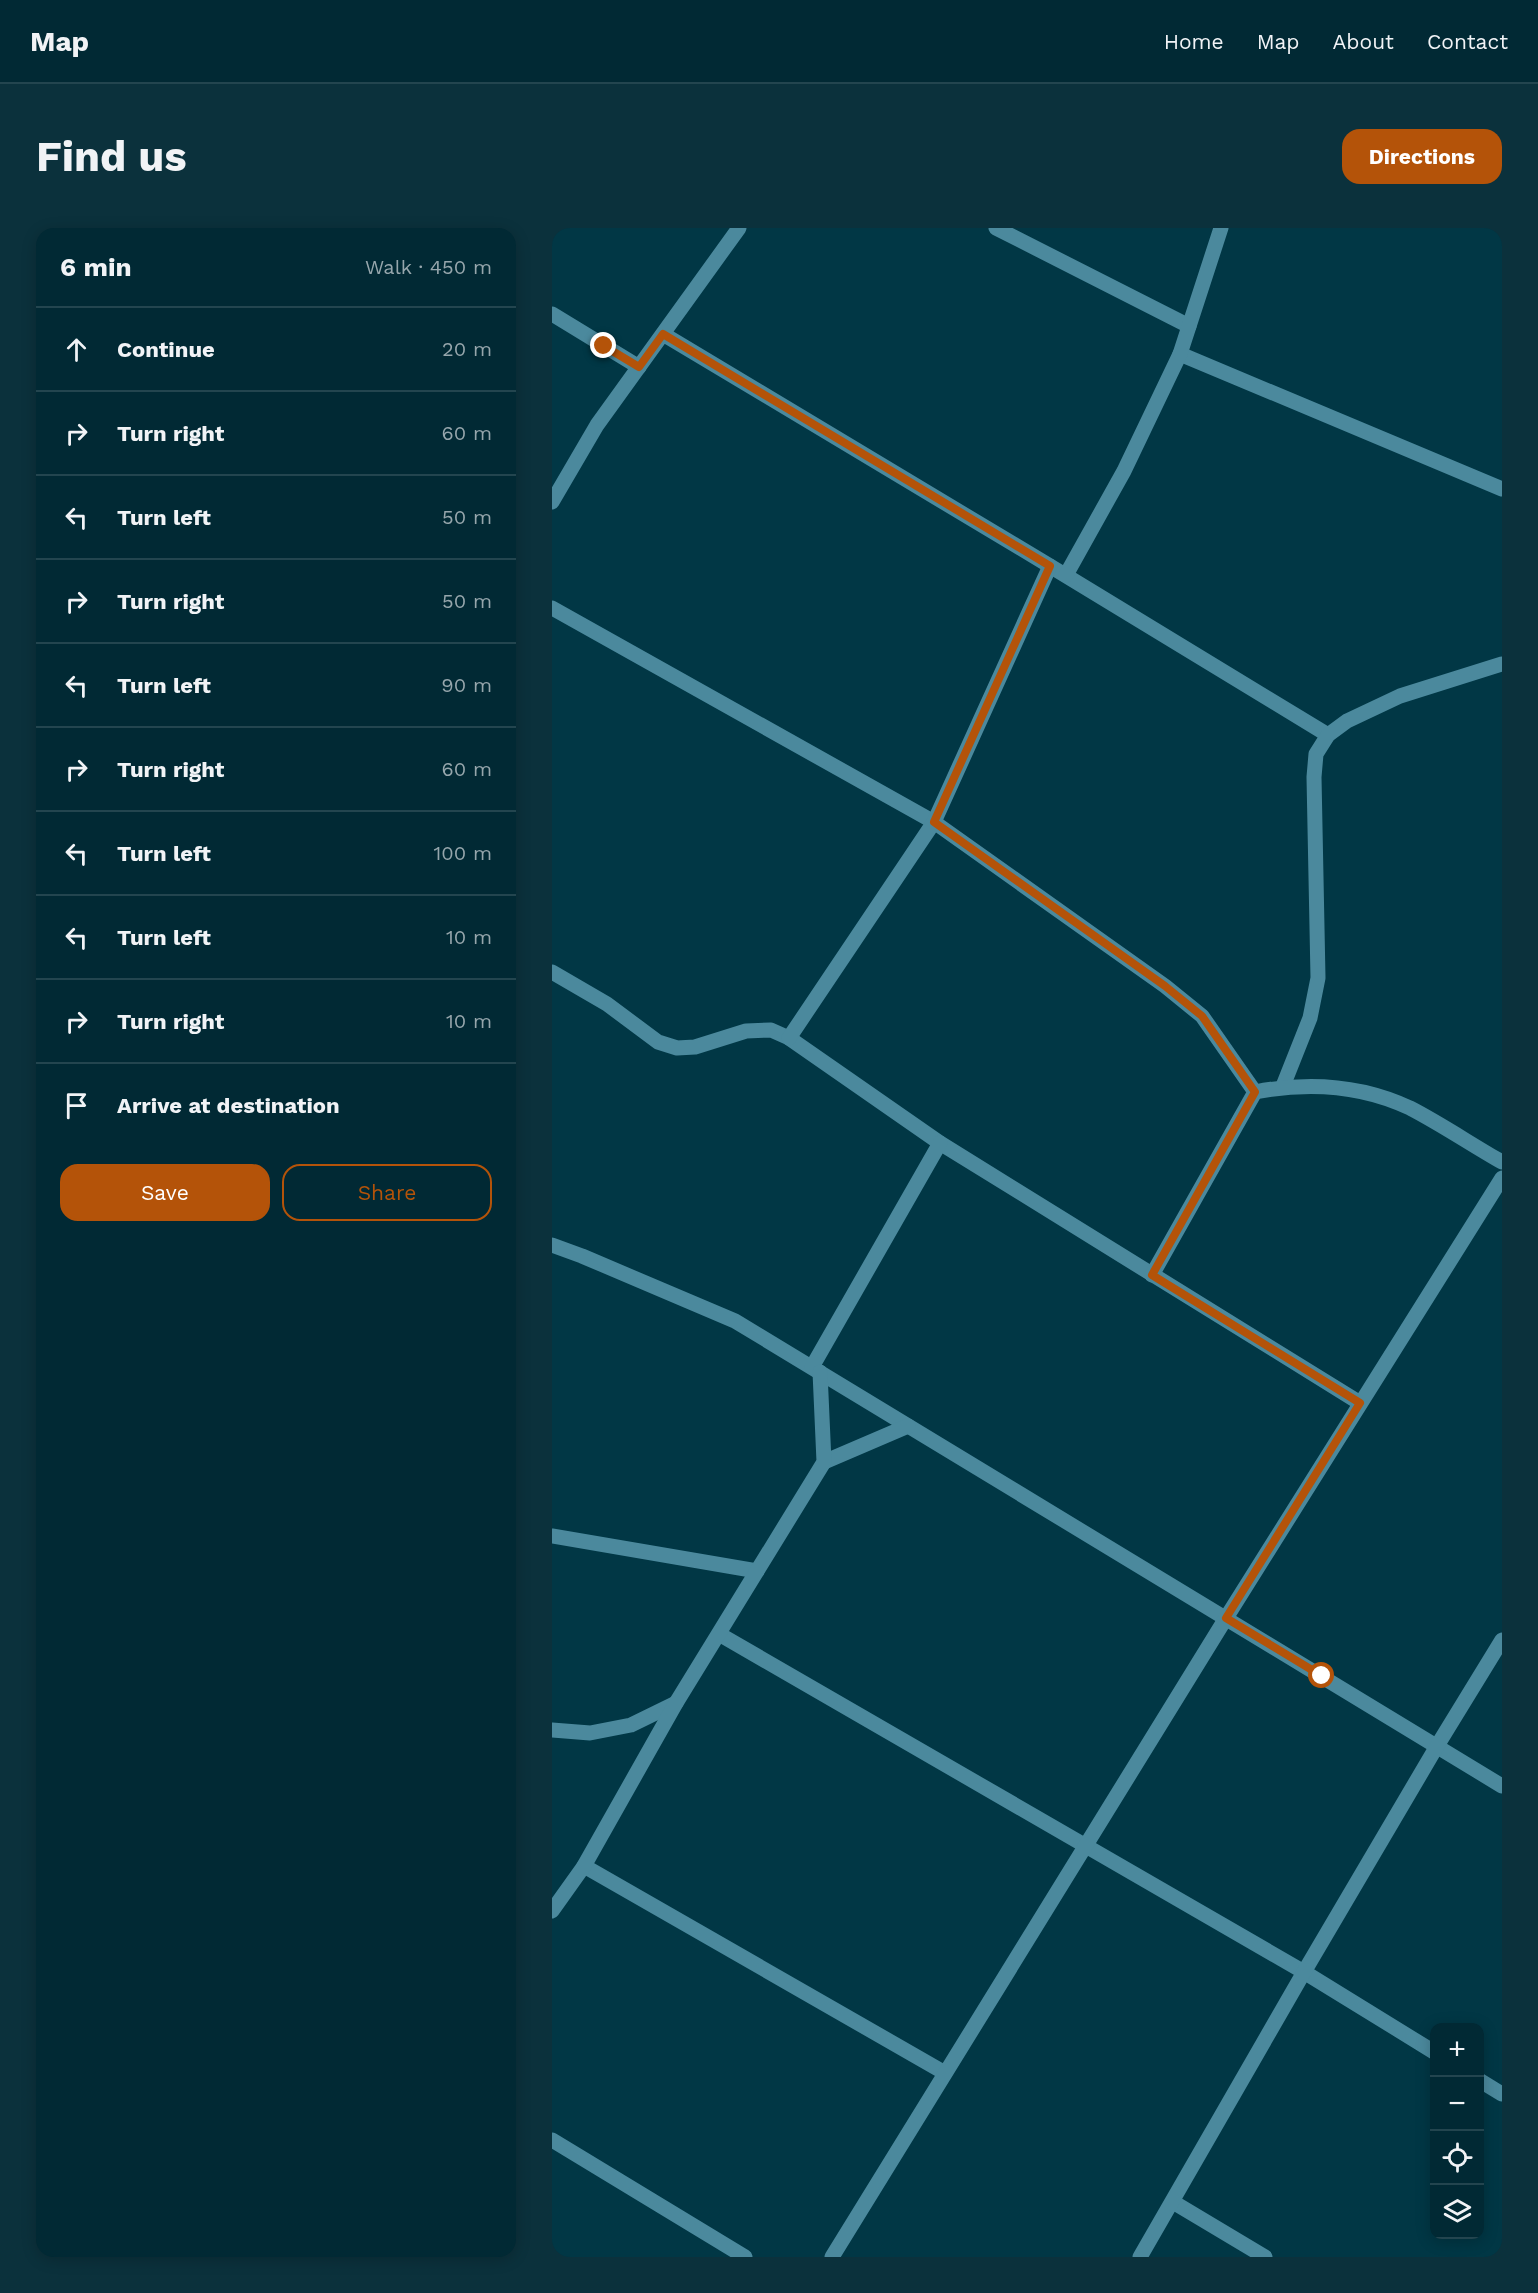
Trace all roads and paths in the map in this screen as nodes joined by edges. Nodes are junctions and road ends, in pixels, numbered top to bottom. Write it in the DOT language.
graph roads {
  1 [pos="739,228"];
  2 [pos="996,228"];
  3 [pos="1221,228"];
  4 [pos="552,314"];
  5 [pos="1189,326"];
  6 [pos="663,334"];
  7 [pos="1179,354"];
  8 [pos="639,367"];
  9 [pos="1502,489"];
  10 [pos="552,502"];
  11 [pos="1050,566"];
  12 [pos="1066,575"];
  13 [pos="552,608"];
  14 [pos="1502,664"];
  15 [pos="1328,735"];
  16 [pos="934,822"];
  17 [pos="552,972"];
  18 [pos="789,1038"];
  19 [pos="1283,1086"];
  20 [pos="1255,1092"];
  21 [pos="940,1143"];
  22 [pos="1502,1162"];
  23 [pos="1502,1178"];
  24 [pos="552,1245"];
  25 [pos="1152,1275"];
  26 [pos="816,1370"];
  27 [pos="1360,1403"];
  28 [pos="908,1426"];
  29 [pos="824,1462"];
  30 [pos="552,1536"];
  31 [pos="758,1571"];
  32 [pos="1226,1618"];
  33 [pos="719,1634"];
  34 [pos="1502,1640"];
  35 [pos="676,1703"];
  36 [pos="552,1730"];
  37 [pos="1437,1746"];
  38 [pos="1502,1786"];
  39 [pos="1085,1846"];
  40 [pos="584,1866"];
  41 [pos="552,1911"];
  42 [pos="1304,1972"];
  43 [pos="1430,2050"];
  44 [pos="945,2073"];
  45 [pos="1484,2083"];
  46 [pos="1502,2094"];
  47 [pos="552,2140"];
  48 [pos="1173,2202"];
  49 [pos="745,2257"];
  50 [pos="832,2257"];
  51 [pos="1140,2257"];
  52 [pos="1264,2257"];
  1 -- 6 [label="street"];
  2 -- 5 [label="street"];
  3 -- 5 [label="street"];
  4 -- 8 [label="street"];
  5 -- 7 [label="street"];
  6 -- 8 [label="street"];
  6 -- 11 [label="street"];
  7 -- 9 [label="street"];
  7 -- 12 [label="street"];
  8 -- 10 [label="street"];
  11 -- 12 [label="street"];
  11 -- 16 [label="street"];
  12 -- 15 [label="street"];
  13 -- 16 [label="street"];
  14 -- 15 [label="street"];
  15 -- 19 [label="street"];
  16 -- 18 [label="street"];
  16 -- 20 [label="street"];
  17 -- 18 [label="street"];
  18 -- 21 [label="street"];
  19 -- 20 [label="street"];
  19 -- 22 [label="street"];
  20 -- 25 [label="street"];
  21 -- 25 [label="street"];
  21 -- 26 [label="street"];
  23 -- 27 [label="street"];
  24 -- 26 [label="street"];
  25 -- 27 [label="street"];
  26 -- 28 [label="street"];
  26 -- 29 [label="street"];
  27 -- 32 [label="street"];
  28 -- 29 [label="street"];
  28 -- 32 [label="street"];
  29 -- 31 [label="street"];
  30 -- 31 [label="street"];
  31 -- 33 [label="street"];
  32 -- 37 [label="street"];
  32 -- 39 [label="street"];
  33 -- 35 [label="street"];
  33 -- 39 [label="street"];
  34 -- 37 [label="street"];
  35 -- 36 [label="street"];
  35 -- 40 [label="street"];
  37 -- 38 [label="street"];
  37 -- 42 [label="street"];
  39 -- 42 [label="street"];
  39 -- 44 [label="street"];
  40 -- 41 [label="street"];
  40 -- 44 [label="street"];
  42 -- 43 [label="street"];
  42 -- 48 [label="street"];
  44 -- 50 [label="street"];
  45 -- 46 [label="street"];
  47 -- 49 [label="street"];
  48 -- 51 [label="street"];
  48 -- 52 [label="street"];
}
